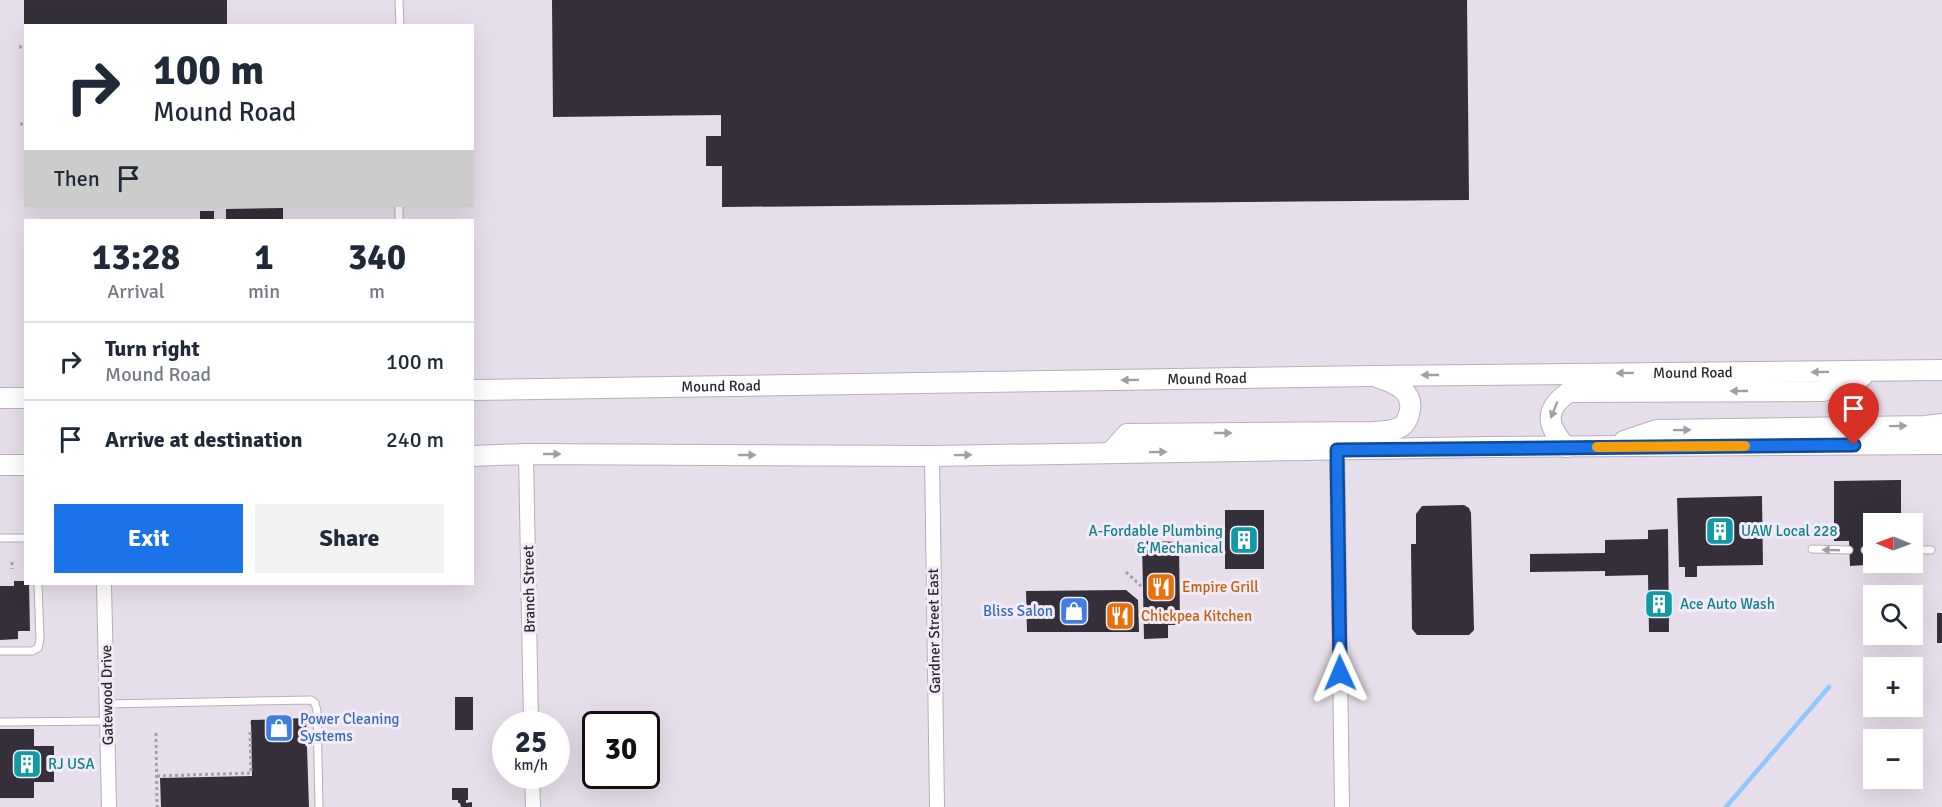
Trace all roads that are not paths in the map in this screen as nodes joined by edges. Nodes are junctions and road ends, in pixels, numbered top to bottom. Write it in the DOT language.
graph roads {
  1 [pos="399,0"];
  2 [pos="400,24"];
  3 [pos="1942,370"];
  4 [pos="1878,371"];
  5 [pos="1373,376"];
  6 [pos="754,387"];
  7 [pos="474,390"];
  8 [pos="0,398"];
  9 [pos="24,398"];
  10 [pos="474,401"];
  11 [pos="1942,423"];
  12 [pos="1942,444"];
  13 [pos="1566,447"];
  14 [pos="1605,447"];
  15 [pos="1337,450"];
  16 [pos="1110,453"];
  17 [pos="526,454"];
  18 [pos="474,456"];
  19 [pos="932,456"];
  20 [pos="0,465"];
  21 [pos="24,465"];
  22 [pos="0,538"];
  23 [pos="24,538"];
  24 [pos="1812,549"];
  25 [pos="1849,550"];
  26 [pos="1923,550"];
  27 [pos="1931,550"];
  28 [pos="39,585"];
  29 [pos="105,585"];
  30 [pos="0,651"];
  31 [pos="107,704"];
  32 [pos="531,711"];
  33 [pos="107,721"];
  34 [pos="0,722"];
  35 [pos="532,789"];
  36 [pos="109,807"];
  37 [pos="319,807"];
  38 [pos="533,807"];
  39 [pos="937,807"];
  40 [pos="1342,807"];
  1 -- 2 [label="lane"];
  3 -- 4 [label="main road, Mound Road"];
  4 -- 5 [label="main road, Mound Road, one-way"];
  4 -- 13 [label="main road, one-way"];
  5 -- 6 [label="main road, Mound Road, one-way"];
  16 -- 5 [label="main road, one-way"];
  6 -- 7 [label="main road, Mound Road"];
  6 -- 10 [label="main road"];
  8 -- 9 [label="main road"];
  14 -- 11 [label="main road, one-way"];
  12 -- 14 [label="main road"];
  13 -- 14 [label="main road"];
  13 -- 15 [label="main road"];
  16 -- 15 [label="main road, one-way"];
  15 -- 40 [label="street"];
  19 -- 16 [label="main road, one-way"];
  17 -- 18 [label="main road"];
  17 -- 19 [label="main road, one-way"];
  17 -- 32 [label="street, Branch Street"];
  19 -- 39 [label="street, Gardner Street East"];
  20 -- 21 [label="main road"];
  22 -- 23 [label="lane"];
  25 -- 24 [label="lane, one-way"];
  26 -- 27 [label="lane"];
  28 -- 30 [label="lane"];
  29 -- 31 [label="street, Gatewood Drive"];
  31 -- 33 [label="street, Gatewood Drive"];
  31 -- 37 [label="lane"];
  33 -- 34 [label="lane"];
  33 -- 36 [label="street, Gatewood Drive"];
  35 -- 38 [label="street"];
}
